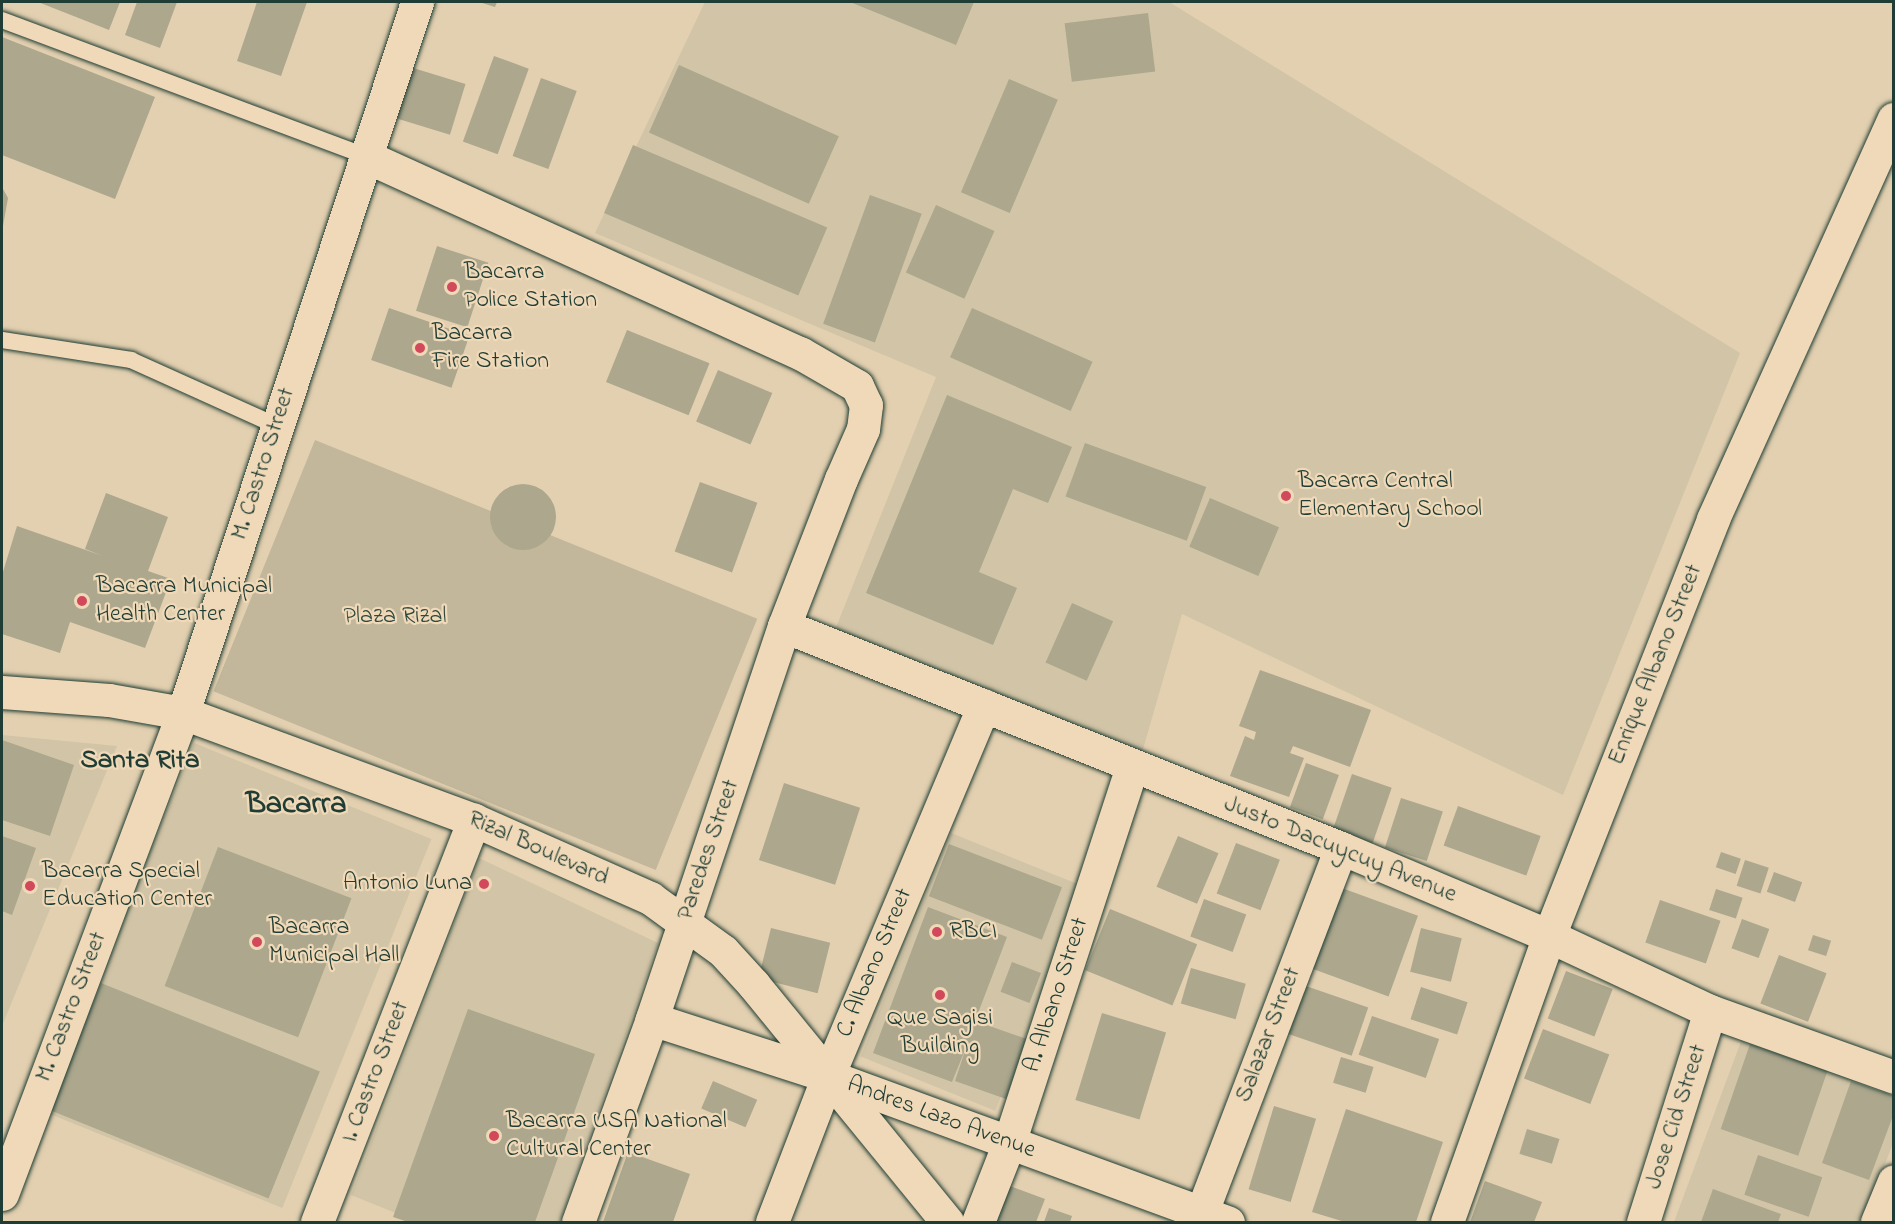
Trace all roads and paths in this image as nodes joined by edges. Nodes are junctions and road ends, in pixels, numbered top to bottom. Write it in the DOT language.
graph roads {
  1 [pos="417,2"];
  2 [pos="2,20"];
  3 [pos="1893,119"];
  4 [pos="365,156"];
  5 [pos="2,340"];
  6 [pos="277,426"];
  7 [pos="784,626"];
  8 [pos="2,692"];
  9 [pos="984,705"];
  10 [pos="183,713"];
  11 [pos="1132,766"];
  12 [pos="474,820"];
  13 [pos="1341,848"];
  14 [pos="685,921"];
  15 [pos="1549,936"];
  16 [pos="1710,1011"];
  17 [pos="652,1019"];
  18 [pos="828,1076"];
  19 [pos="1893,1077"];
  20 [pos="1009,1143"];
  21 [pos="1893,1181"];
  22 [pos="2,1194"];
  23 [pos="1209,1219"];
  24 [pos="317,1222"];
  25 [pos="578,1222"];
  26 [pos="772,1222"];
  27 [pos="947,1222"];
  28 [pos="978,1222"];
  29 [pos="1447,1222"];
  30 [pos="1643,1222"];
  31 [pos="1877,1222"];
  1 -- 4 [label="street, M. Castro Street"];
  2 -- 4 [label="lane"];
  3 -- 15 [label="street, Enrique Albano Street"];
  4 -- 6 [label="street, M. Castro Street"];
  4 -- 7 [label="street, Paredes Street"];
  5 -- 6 [label="lane"];
  6 -- 10 [label="street, M. Castro Street"];
  7 -- 9 [label="street, Justo Dacuycuy Avenue"];
  7 -- 14 [label="street, Paredes Street"];
  8 -- 10 [label="street, Rizal Boulevard"];
  9 -- 11 [label="street, Justo Dacuycuy Avenue"];
  9 -- 18 [label="street, C. Albano Street"];
  10 -- 12 [label="street, Rizal Boulevard"];
  10 -- 22 [label="street, M. Castro Street"];
  11 -- 13 [label="street, Justo Dacuycuy Avenue"];
  11 -- 20 [label="street, A. Albano Street"];
  12 -- 14 [label="street, Rizal Boulevard"];
  12 -- 24 [label="street, I. Castro Street"];
  13 -- 15 [label="street, Justo Dacuycuy Avenue"];
  13 -- 23 [label="street, Salazar Street"];
  14 -- 17 [label="street, Paredes Street"];
  14 -- 18 [label="street, Rizal Boulevard"];
  15 -- 16 [label="street, Justo Dacuycuy Avenue"];
  15 -- 29 [label="street, Enrique Albano Street"];
  16 -- 19 [label="street, Justo Dacuycuy Avenue"];
  16 -- 30 [label="street, Jose Cid Street"];
  17 -- 18 [label="street, Andres Lazo Avenue"];
  17 -- 25 [label="street, Paredes Street"];
  18 -- 20 [label="street, Andres Lazo Avenue"];
  18 -- 26 [label="street, C. Albano Street"];
  18 -- 27 [label="street, Rizal Boulevard"];
  20 -- 23 [label="street, Andres Lazo Avenue"];
  20 -- 28 [label="street, A. Albano Street"];
  21 -- 31 [label="street"];
}
